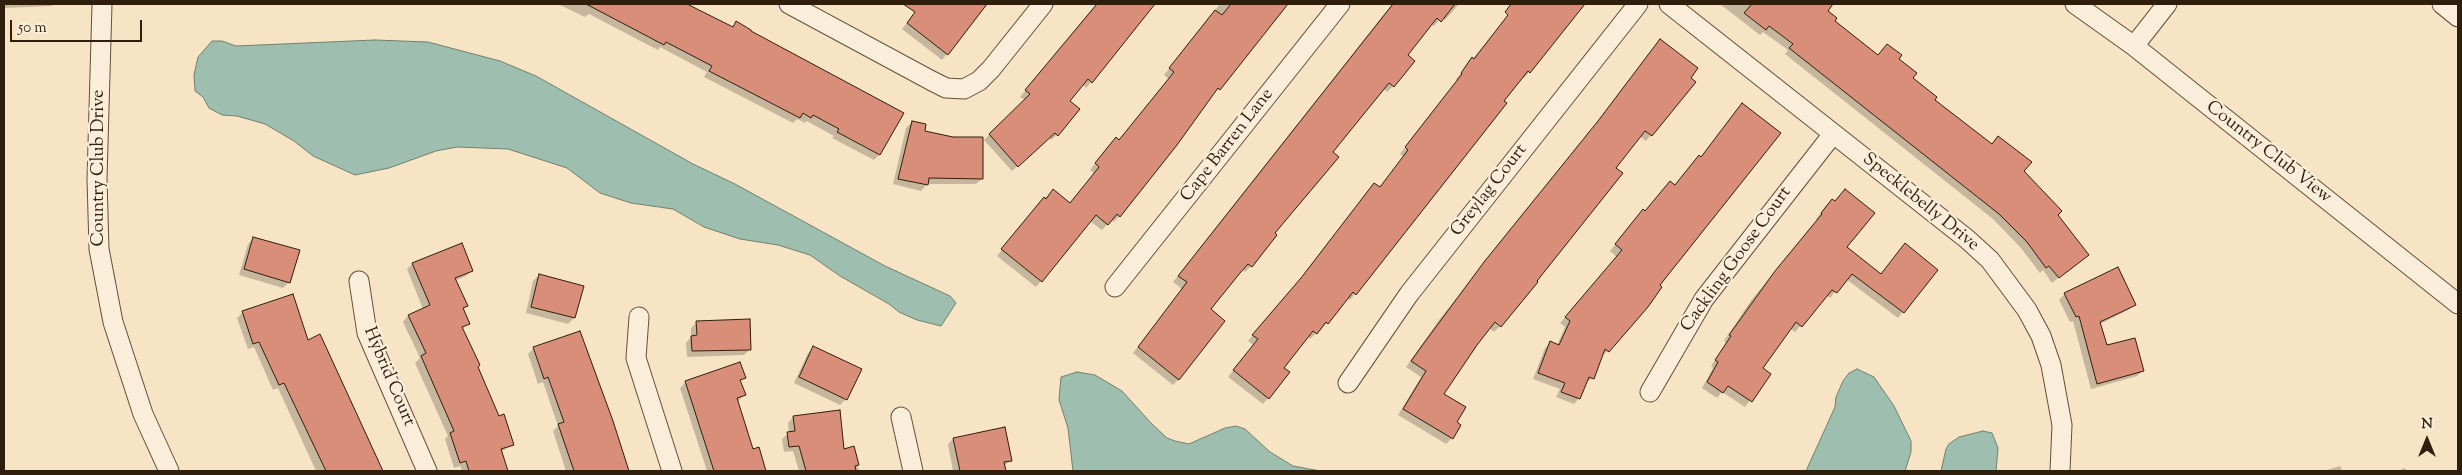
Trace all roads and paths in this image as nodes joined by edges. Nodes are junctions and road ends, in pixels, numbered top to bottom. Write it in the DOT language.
graph roads {
  1 [pos="102,4"];
  2 [pos="789,4"];
  3 [pos="1043,4"];
  4 [pos="1340,4"];
  5 [pos="1638,4"];
  6 [pos="1669,4"];
  7 [pos="2076,4"];
  8 [pos="2167,4"];
  9 [pos="2442,4"];
  10 [pos="2458,17"];
  11 [pos="2134,46"];
  12 [pos="1833,134"];
  13 [pos="359,280"];
  14 [pos="1115,287"];
  15 [pos="2458,304"];
  16 [pos="639,317"];
  17 [pos="1348,383"];
  18 [pos="1650,392"];
  19 [pos="901,417"];
  20 [pos="169,471"];
  21 [pos="427,471"];
  22 [pos="672,471"];
  23 [pos="913,471"];
  24 [pos="2060,471"];
  1 -- 20 [label="street, Country Club Drive"];
  2 -- 3 [label="street"];
  4 -- 14 [label="street, Cape Barren Lane"];
  5 -- 17 [label="street, Greylag Court"];
  6 -- 12 [label="street, Specklebelly Drive"];
  7 -- 11 [label="street, Country Club View"];
  8 -- 11 [label="street"];
  9 -- 10 [label="street"];
  11 -- 15 [label="street, Country Club View"];
  12 -- 18 [label="street, Cackling Goose Court"];
  12 -- 24 [label="street, Specklebelly Drive"];
  13 -- 21 [label="street, Hybrid Court"];
  16 -- 22 [label="street"];
  19 -- 23 [label="street"];
}
